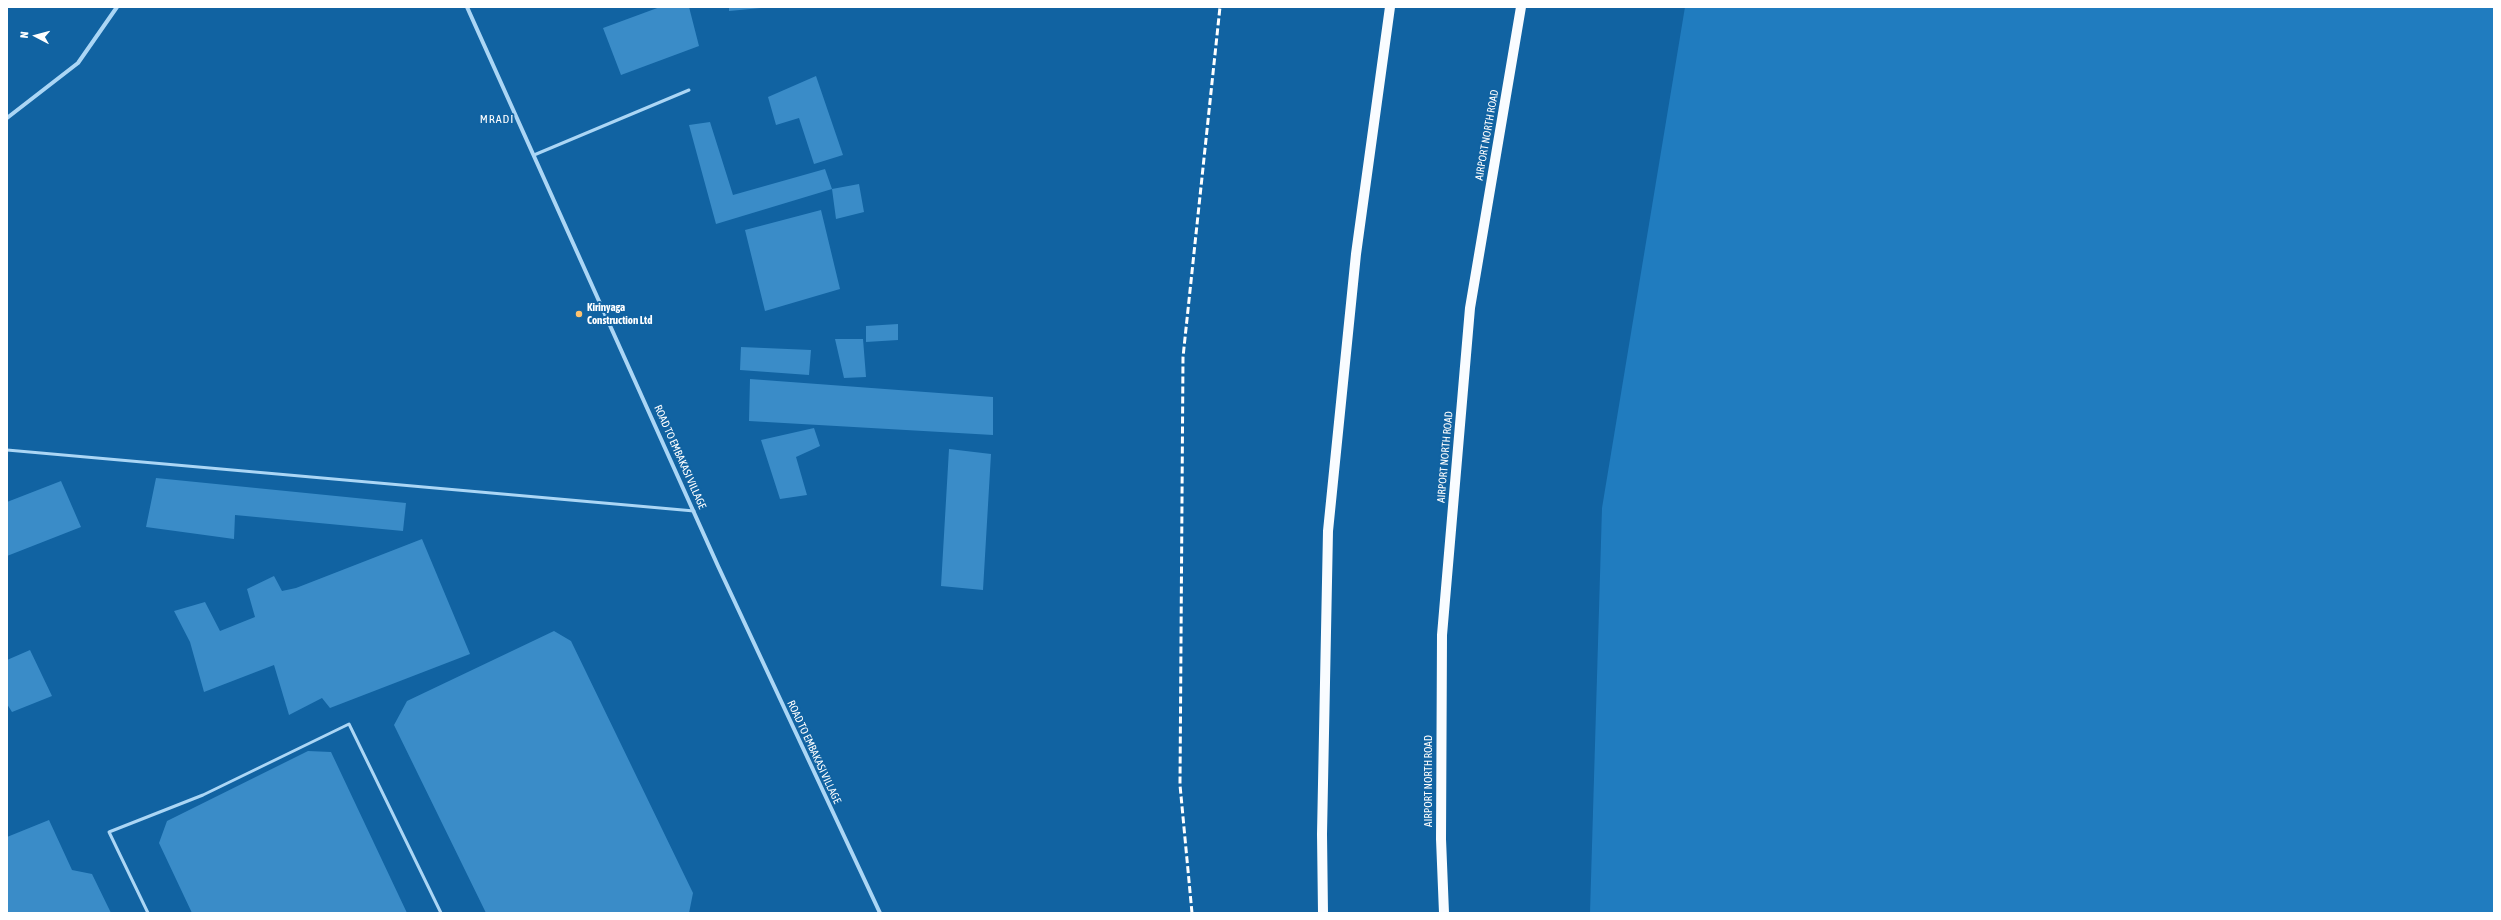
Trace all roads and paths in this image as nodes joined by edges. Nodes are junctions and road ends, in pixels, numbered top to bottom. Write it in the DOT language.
graph roads {
  1 [pos="117,7"];
  2 [pos="467,7"];
  3 [pos="1390,7"];
  4 [pos="1521,7"];
  5 [pos="689,90"];
  6 [pos="7,118"];
  7 [pos="534,155"];
  8 [pos="7,450"];
  9 [pos="694,511"];
  10 [pos="148,913"];
  11 [pos="441,913"];
  12 [pos="880,913"];
  13 [pos="1323,913"];
  14 [pos="1444,913"];
  1 -- 6 [label="street"];
  2 -- 7 [label="street, ROAD TO EMBAKASI VILLAGE"];
  3 -- 13 [label="main road"];
  4 -- 14 [label="main road, AIRPORT NORTH ROAD"];
  5 -- 7 [label="lane"];
  7 -- 9 [label="street, ROAD TO EMBAKASI VILLAGE"];
  8 -- 9 [label="lane"];
  9 -- 12 [label="street, ROAD TO EMBAKASI VILLAGE"];
  10 -- 11 [label="lane"];
}
